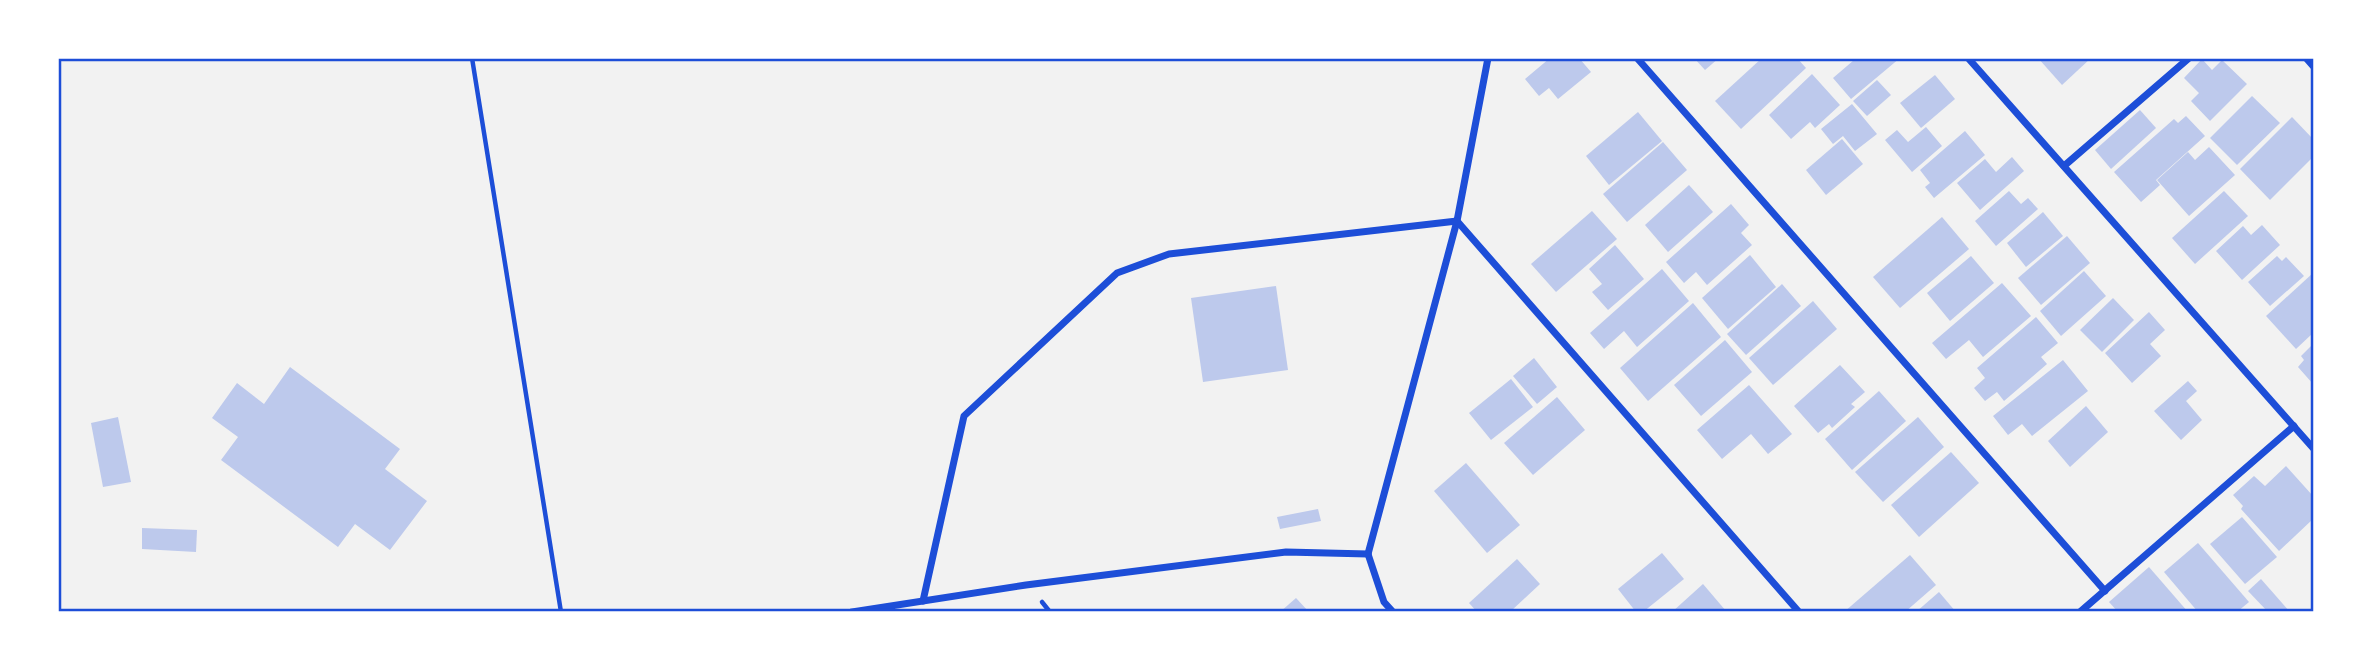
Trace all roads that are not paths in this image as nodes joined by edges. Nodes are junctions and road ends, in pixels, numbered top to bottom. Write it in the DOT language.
graph roads {
  1 [pos="1488,58"];
  2 [pos="1637,58"];
  3 [pos="1968,58"];
  4 [pos="2189,58"];
  5 [pos="2306,58"];
  6 [pos="2313,66"];
  7 [pos="2064,166"];
  8 [pos="1457,221"];
  9 [pos="2294,426"];
  10 [pos="2313,448"];
  11 [pos="1368,554"];
  12 [pos="2105,591"];
  13 [pos="923,601"];
  14 [pos="852,612"];
  15 [pos="1392,612"];
  16 [pos="1800,612"];
  17 [pos="2080,612"];
  1 -- 8 [label="street"];
  2 -- 12 [label="street"];
  3 -- 7 [label="street"];
  4 -- 7 [label="street"];
  5 -- 6 [label="street"];
  7 -- 9 [label="street"];
  8 -- 11 [label="street"];
  8 -- 13 [label="street"];
  8 -- 16 [label="street"];
  9 -- 10 [label="street"];
  9 -- 12 [label="street"];
  11 -- 13 [label="street"];
  11 -- 15 [label="street"];
  12 -- 17 [label="street"];
  13 -- 14 [label="street"];
}
